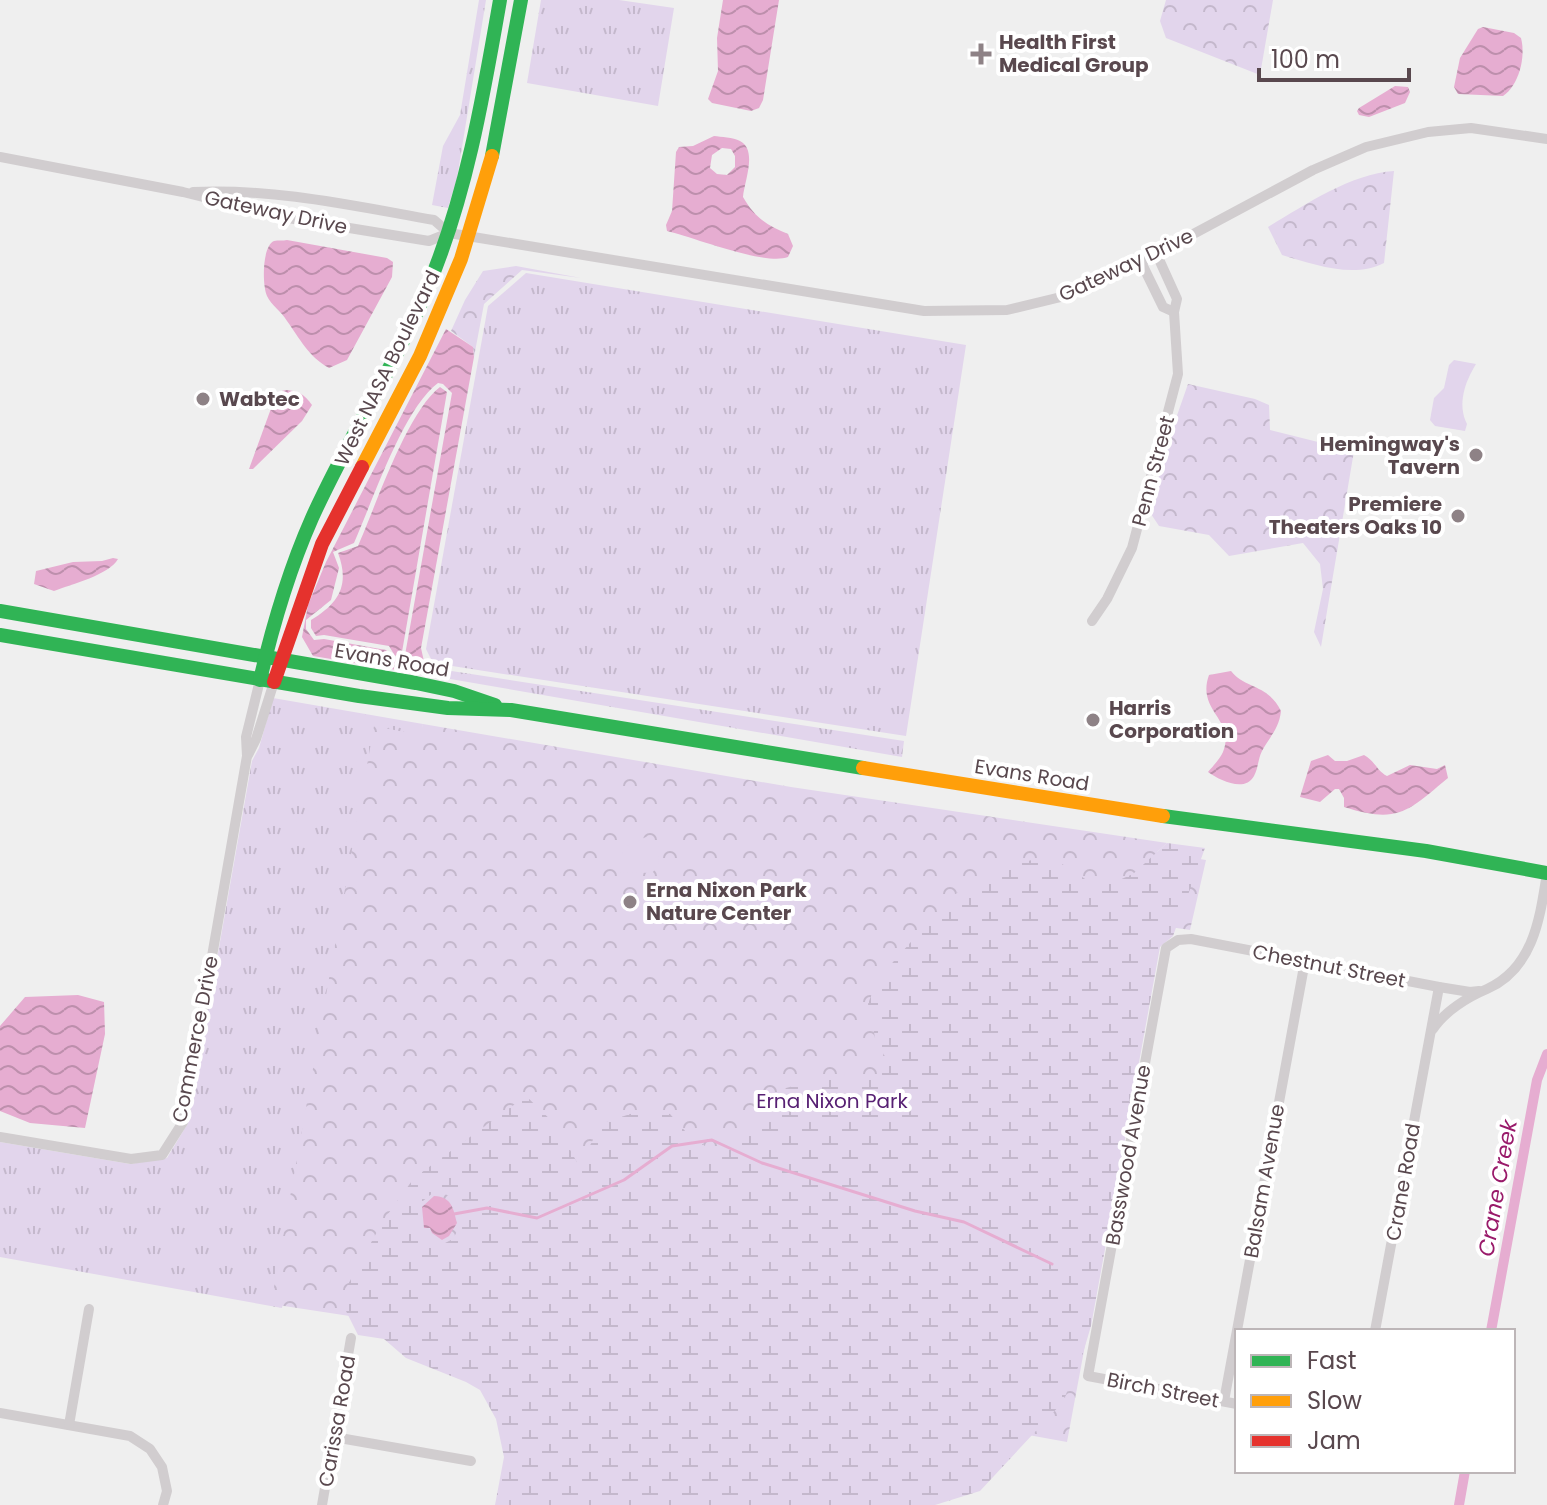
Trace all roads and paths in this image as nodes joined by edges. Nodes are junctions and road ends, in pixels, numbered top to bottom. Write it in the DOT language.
graph roads {
  1 [pos="500,0"];
  2 [pos="521,0"];
  3 [pos="1547,139"];
  4 [pos="0,157"];
  5 [pos="183,192"];
  6 [pos="449,233"];
  7 [pos="469,236"];
  8 [pos="1157,255"];
  9 [pos="1141,262"];
  10 [pos="1174,312"];
  11 [pos="0,611"];
  12 [pos="1092,621"];
  13 [pos="0,635"];
  14 [pos="265,658"];
  15 [pos="281,661"];
  16 [pos="267,681"];
  17 [pos="511,710"];
  18 [pos="1547,873"];
  19 [pos="1178,940"];
  20 [pos="1305,961"];
  21 [pos="1439,987"];
  22 [pos="1479,991"];
  23 [pos="1430,1033"];
  24 [pos="0,1137"];
  25 [pos="89,1309"];
  26 [pos="1237,1329"];
  27 [pos="1375,1329"];
  28 [pos="351,1338"];
  29 [pos="1235,1341"];
  30 [pos="1088,1376"];
  31 [pos="1224,1401"];
  32 [pos="1235,1404"];
  33 [pos="0,1413"];
  34 [pos="69,1425"];
  35 [pos="334,1437"];
  36 [pos="471,1461"];
  37 [pos="163,1505"];
  38 [pos="322,1505"];
  1 -- 6 [label="main road, West NASA Boulevard"];
  2 -- 7 [label="main road, West NASA Boulevard"];
  3 -- 8 [label="street, Gateway Drive"];
  4 -- 5 [label="street"];
  5 -- 6 [label="street, Gateway Drive"];
  5 -- 6 [label="street, Gateway Drive"];
  6 -- 7 [label="street, Gateway Drive"];
  6 -- 14 [label="main road, West NASA Boulevard"];
  7 -- 9 [label="street, Gateway Drive"];
  7 -- 15 [label="main road, West NASA Boulevard"];
  8 -- 9 [label="street, Gateway Drive"];
  8 -- 10 [label="street, Penn Street"];
  9 -- 10 [label="street"];
  10 -- 12 [label="street, Penn Street"];
  11 -- 14 [label="main road"];
  13 -- 16 [label="main road"];
  14 -- 15 [label="main road, Evans Road"];
  14 -- 16 [label="main road, West NASA Boulevard"];
  15 -- 16 [label="main road, West NASA Boulevard"];
  15 -- 17 [label="main road, Evans Road"];
  16 -- 17 [label="main road, Evans Road"];
  16 -- 24 [label="street, Commerce Drive"];
  17 -- 18 [label="main road, Evans Road"];
  18 -- 22 [label="street"];
  19 -- 20 [label="street, Chestnut Street"];
  19 -- 30 [label="street, Basswood Avenue"];
  20 -- 21 [label="street, Chestnut Street"];
  20 -- 26 [label="street, Balsam Avenue"];
  21 -- 22 [label="street, Chestnut Street"];
  21 -- 23 [label="street, Crane Road"];
  22 -- 23 [label="street"];
  23 -- 27 [label="street, Crane Road"];
  25 -- 34 [label="street"];
  28 -- 35 [label="street, Carissa Road"];
  29 -- 31 [label="street, Balsam Avenue"];
  30 -- 31 [label="street, Birch Street"];
  31 -- 32 [label="street, Birch Street"];
  33 -- 34 [label="street"];
  34 -- 37 [label="street"];
  35 -- 36 [label="street"];
  35 -- 38 [label="street, Carissa Road"];
}
